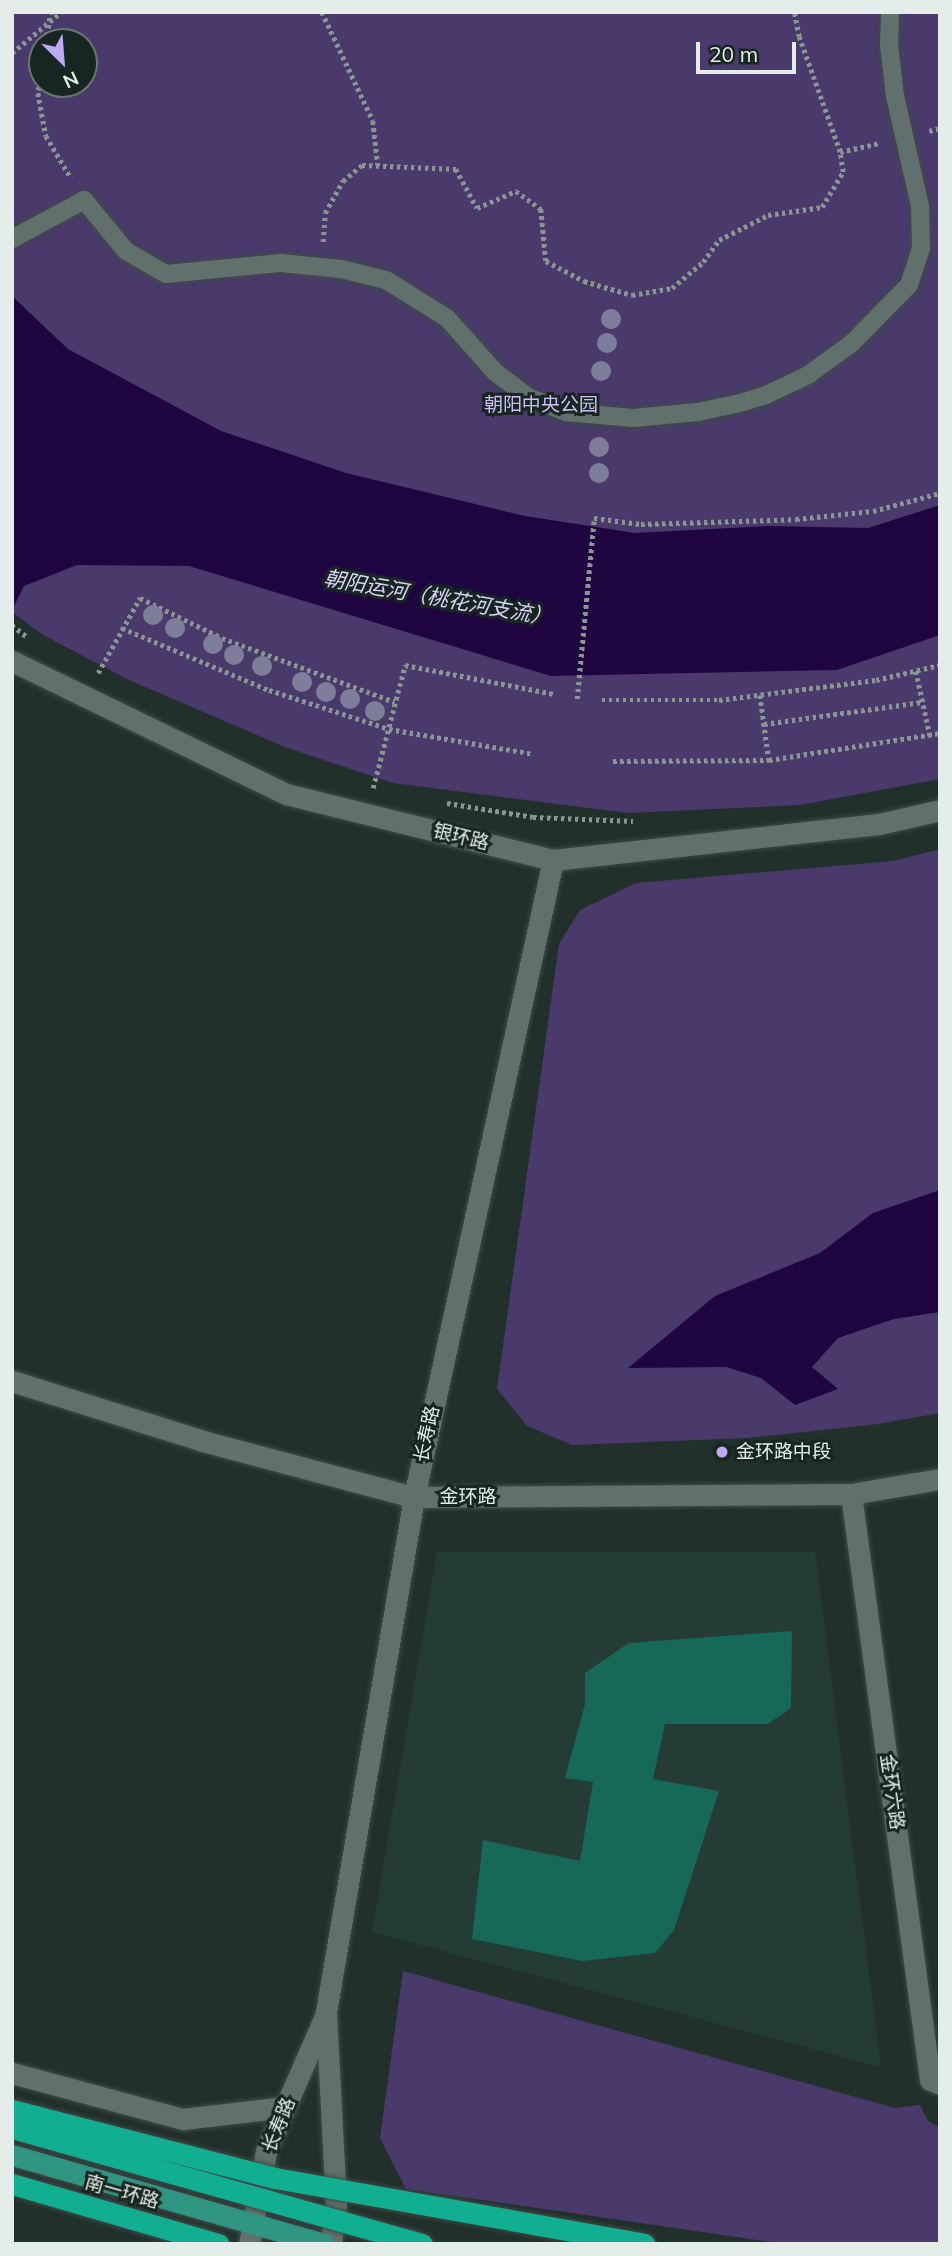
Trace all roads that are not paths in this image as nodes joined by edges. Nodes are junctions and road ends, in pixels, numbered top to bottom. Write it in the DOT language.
graph roads {
  1 [pos="890,12"];
  2 [pos="12,239"];
  3 [pos="12,661"];
  4 [pos="940,810"];
  5 [pos="553,860"];
  6 [pos="12,1381"];
  7 [pos="940,1479"];
  8 [pos="851,1494"];
  9 [pos="414,1497"];
  10 [pos="326,2012"];
  11 [pos="12,2073"];
  12 [pos="940,2084"];
  13 [pos="285,2107"];
  14 [pos="12,2110"];
  15 [pos="12,2128"];
  16 [pos="12,2155"];
  17 [pos="12,2184"];
  18 [pos="252,2222"];
  19 [pos="218,2244"];
  20 [pos="249,2244"];
  21 [pos="324,2244"];
  22 [pos="331,2244"];
  23 [pos="422,2244"];
  24 [pos="644,2244"];
  1 -- 2 [label="lane"];
  3 -- 5 [label="street, 银环路"];
  4 -- 5 [label="street, 银环路"];
  5 -- 9 [label="street, 长寿路"];
  6 -- 9 [label="street, 金环路"];
  7 -- 8 [label="street, 金环路"];
  8 -- 9 [label="street, 金环路"];
  8 -- 12 [label="street, 金环六路"];
  9 -- 10 [label="street, 长寿路"];
  10 -- 13 [label="street, 长寿路"];
  10 -- 22 [label="street, 长寿路"];
  11 -- 13 [label="street"];
  13 -- 18 [label="street, 长寿路"];
  14 -- 24 [label="highway, bridge"];
  15 -- 23 [label="highway, bridge"];
  16 -- 18 [label="main road"];
  17 -- 19 [label="highway, 南一环路"];
  18 -- 20 [label="street, 长寿路"];
  18 -- 21 [label="main road"];
}
